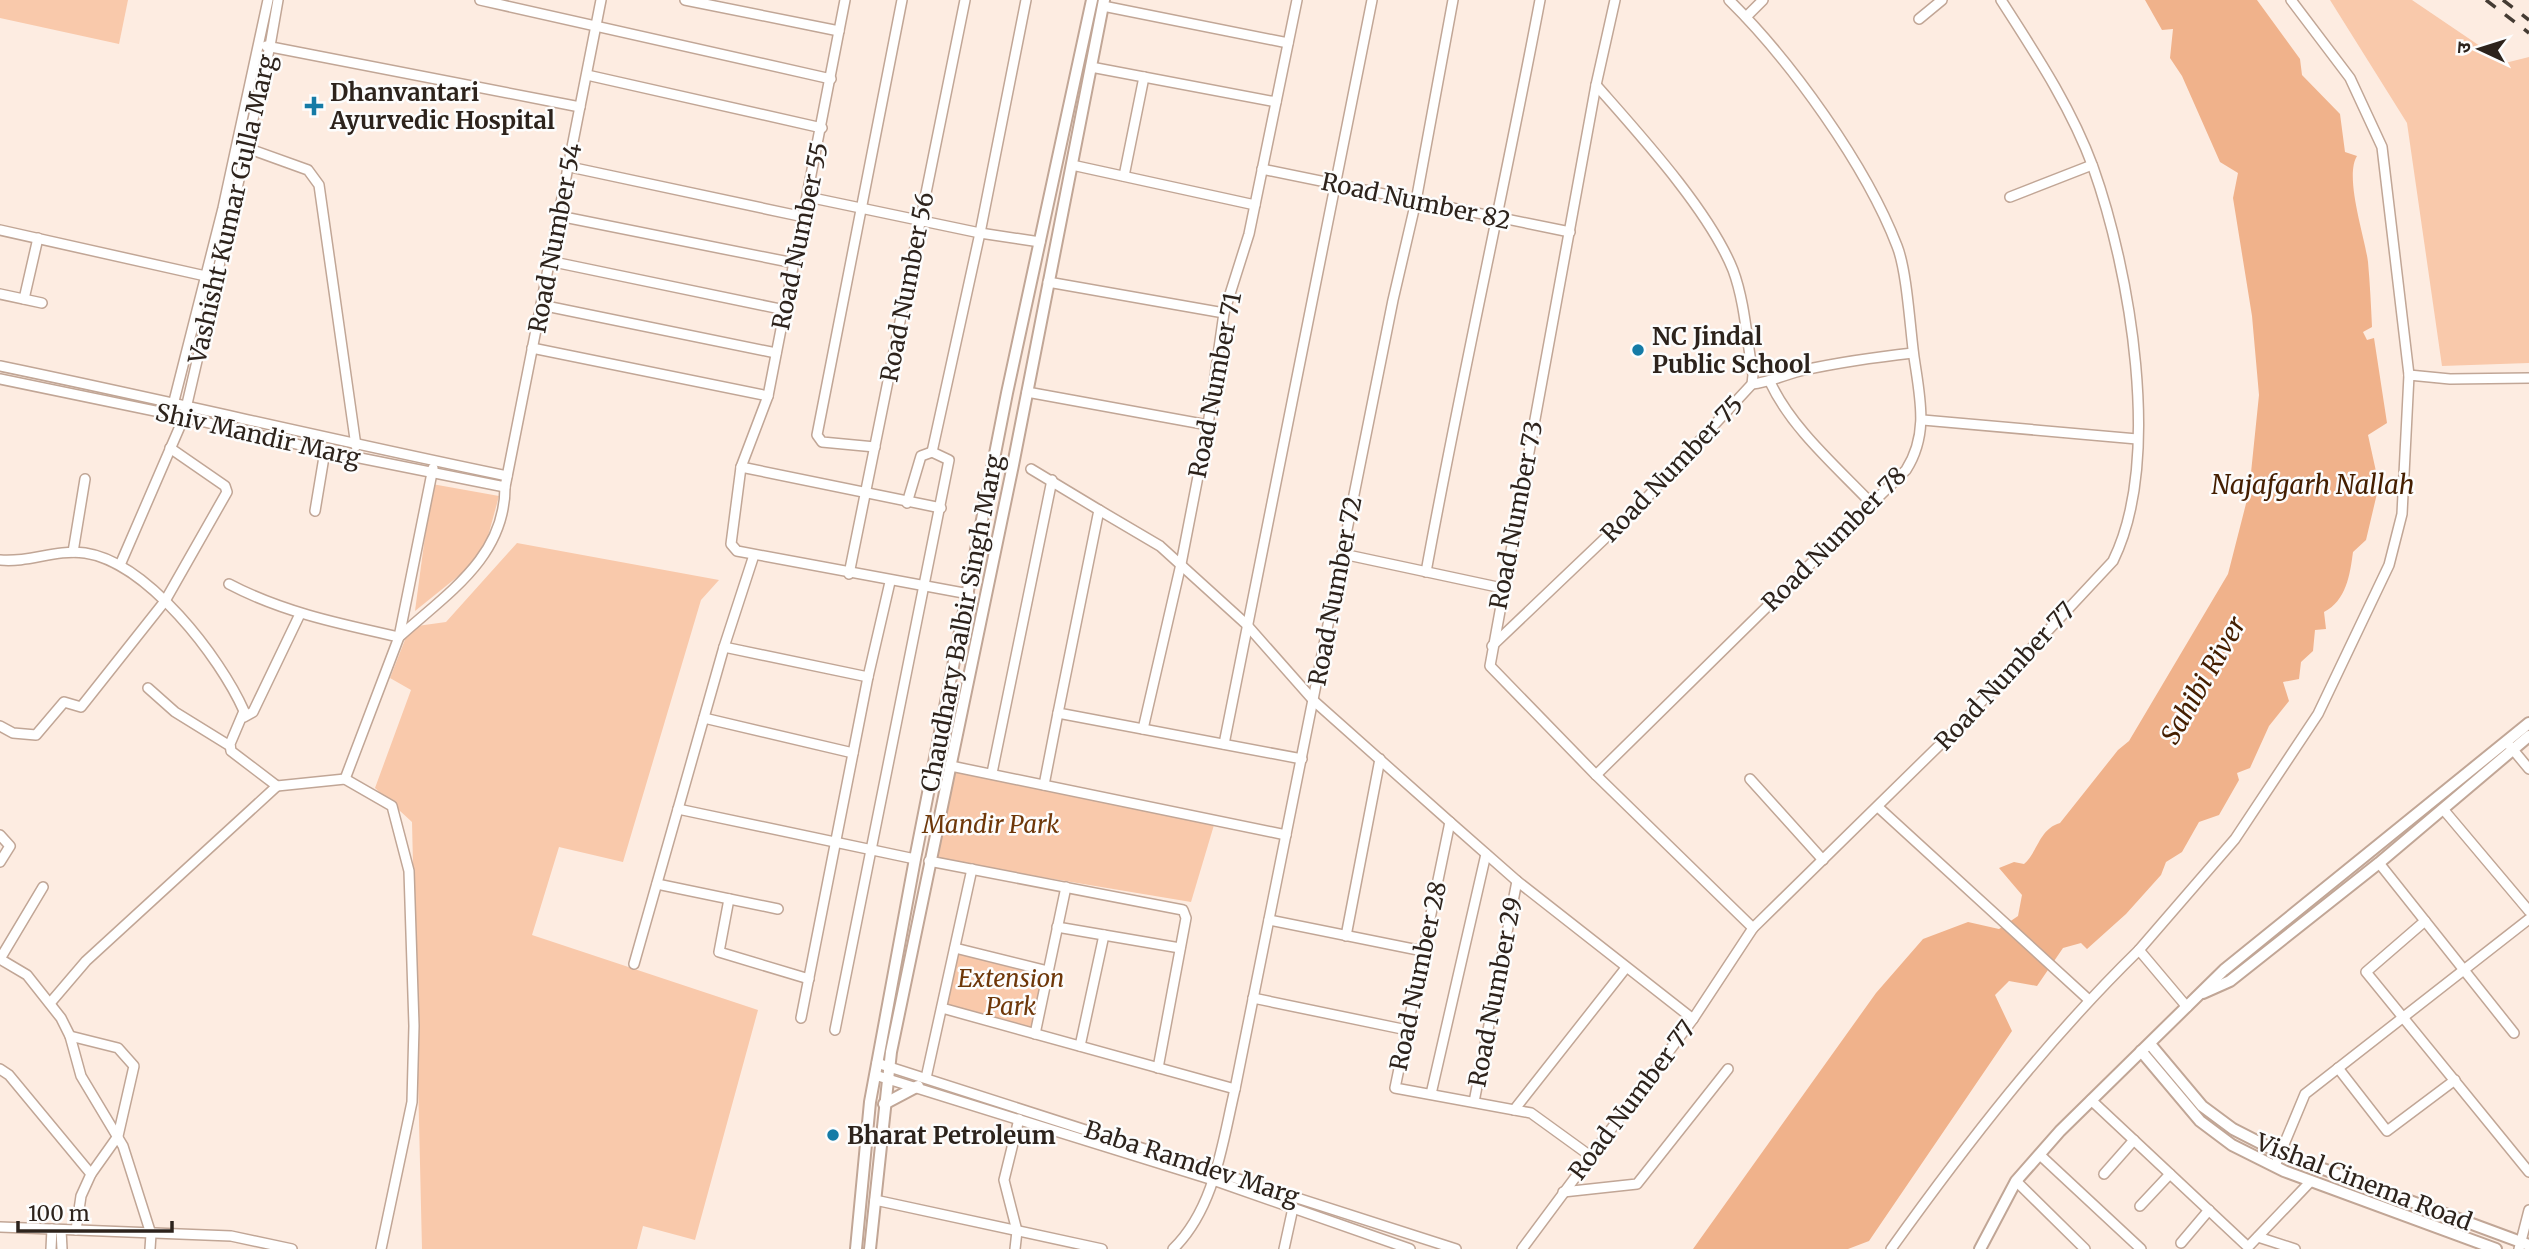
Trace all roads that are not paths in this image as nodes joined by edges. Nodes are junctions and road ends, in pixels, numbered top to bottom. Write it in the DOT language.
graph roads {
  1 [pos="268,0"];
  2 [pos="278,0"];
  3 [pos="480,0"];
  4 [pos="601,0"];
  5 [pos="685,0"];
  6 [pos="845,0"];
  7 [pos="902,0"];
  8 [pos="965,0"];
  9 [pos="1026,0"];
  10 [pos="1297,0"];
  11 [pos="1372,0"];
  12 [pos="1453,0"];
  13 [pos="1540,0"];
  14 [pos="1615,0"];
  15 [pos="1728,0"];
  16 [pos="1763,0"];
  17 [pos="1942,0"];
  18 [pos="2001,0"];
  19 [pos="2291,0"];
  20 [pos="1100,2"];
  21 [pos="1746,17"];
  22 [pos="1919,19"];
  23 [pos="596,24"];
  24 [pos="839,31"];
  25 [pos="1288,43"];
  26 [pos="258,44"];
  27 [pos="270,46"];
  28 [pos="1091,67"];
  29 [pos="587,75"];
  30 [pos="1144,77"];
  31 [pos="831,79"];
  32 [pos="1596,85"];
  33 [pos="1276,102"];
  34 [pos="580,107"];
  35 [pos="822,128"];
  36 [pos="247,149"];
  37 [pos="1072,164"];
  38 [pos="2092,165"];
  39 [pos="570,167"];
  40 [pos="1262,169"];
  41 [pos="1124,176"];
  42 [pos="1337,185"];
  43 [pos="808,197"];
  44 [pos="2010,197"];
  45 [pos="1416,201"];
  46 [pos="1255,205"];
  47 [pos="861,208"];
  48 [pos="559,216"];
  49 [pos="804,217"];
  50 [pos="1498,218"];
  51 [pos="921,221"];
  52 [pos="0,230"];
  53 [pos="1570,232"];
  54 [pos="980,233"];
  55 [pos="38,238"];
  56 [pos="1040,242"];
  57 [pos="550,261"];
  58 [pos="794,263"];
  59 [pos="212,277"];
  60 [pos="1048,282"];
  61 [pos="0,294"];
  62 [pos="24,299"];
  63 [pos="42,303"];
  64 [pos="541,305"];
  65 [pos="785,310"];
  66 [pos="1224,313"];
  67 [pos="532,348"];
  68 [pos="776,353"];
  69 [pos="1913,353"];
  70 [pos="0,366"];
  71 [pos="2409,375"];
  72 [pos="2529,378"];
  73 [pos="0,379"];
  74 [pos="1770,382"];
  75 [pos="1752,384"];
  76 [pos="1027,393"];
  77 [pos="768,396"];
  78 [pos="173,402"];
  79 [pos="187,405"];
  80 [pos="171,414"];
  81 [pos="184,416"];
  82 [pos="1923,420"];
  83 [pos="1208,425"];
  84 [pos="2137,439"];
  85 [pos="356,446"];
  86 [pos="875,447"];
  87 [pos="170,448"];
  88 [pos="325,451"];
  89 [pos="932,452"];
  90 [pos="435,461"];
  91 [pos="741,467"];
  92 [pos="1031,469"];
  93 [pos="432,473"];
  94 [pos="507,476"];
  95 [pos="85,479"];
  96 [pos="1052,480"];
  97 [pos="505,487"];
  98 [pos="866,494"];
  99 [pos="908,503"];
  100 [pos="1872,504"];
  101 [pos="941,508"];
  102 [pos="1099,510"];
  103 [pos="315,511"];
  104 [pos="73,552"];
  105 [pos="1343,554"];
  106 [pos="754,555"];
  107 [pos="0,560"];
  108 [pos="1181,564"];
  109 [pos="120,565"];
  110 [pos="1426,572"];
  111 [pos="849,574"];
  112 [pos="890,582"];
  113 [pos="229,584"];
  114 [pos="925,587"];
  115 [pos="1503,588"];
  116 [pos="969,594"];
  117 [pos="165,601"];
  118 [pos="300,614"];
  119 [pos="1246,624"];
  120 [pos="399,637"];
  121 [pos="1492,646"];
  122 [pos="724,647"];
  123 [pos="868,677"];
  124 [pos="148,688"];
  125 [pos="1314,701"];
  126 [pos="1058,713"];
  127 [pos="244,717"];
  128 [pos="704,718"];
  129 [pos="2529,723"];
  130 [pos="0,726"];
  131 [pos="1143,729"];
  132 [pos="2529,736"];
  133 [pos="1224,744"];
  134 [pos="2510,745"];
  135 [pos="230,746"];
  136 [pos="853,753"];
  137 [pos="1302,758"];
  138 [pos="1380,759"];
  139 [pos="950,766"];
  140 [pos="2529,769"];
  141 [pos="992,774"];
  142 [pos="1596,775"];
  143 [pos="345,779"];
  144 [pos="1750,779"];
  145 [pos="1044,785"];
  146 [pos="278,786"];
  147 [pos="1878,807"];
  148 [pos="2443,808"];
  149 [pos="678,809"];
  150 [pos="1450,822"];
  151 [pos="0,835"];
  152 [pos="1286,835"];
  153 [pos="836,841"];
  154 [pos="873,849"];
  155 [pos="1486,854"];
  156 [pos="915,859"];
  157 [pos="1823,860"];
  158 [pos="929,861"];
  159 [pos="0,862"];
  160 [pos="2379,863"];
  161 [pos="972,869"];
  162 [pos="1517,881"];
  163 [pos="657,884"];
  164 [pos="43,887"];
  165 [pos="1066,887"];
  166 [pos="729,899"];
  167 [pos="778,909"];
  168 [pos="2529,911"];
  169 [pos="2529,919"];
  170 [pos="1269,920"];
  171 [pos="2425,921"];
  172 [pos="1057,927"];
  173 [pos="1753,928"];
  174 [pos="1104,935"];
  175 [pos="1346,936"];
  176 [pos="955,947"];
  177 [pos="1180,948"];
  178 [pos="2139,950"];
  179 [pos="1423,951"];
  180 [pos="0,959"];
  181 [pos="634,964"];
  182 [pos="1625,969"];
  183 [pos="2464,969"];
  184 [pos="1048,971"];
  185 [pos="809,979"];
  186 [pos="2203,993"];
  187 [pos="1253,998"];
  188 [pos="2089,1000"];
  189 [pos="51,1002"];
  190 [pos="2187,1007"];
  191 [pos="942,1008"];
  192 [pos="2403,1017"];
  193 [pos="801,1018"];
  194 [pos="1693,1019"];
  195 [pos="835,1030"];
  196 [pos="1407,1030"];
  197 [pos="2514,1033"];
  198 [pos="1035,1034"];
  199 [pos="70,1036"];
  200 [pos="1080,1046"];
  201 [pos="2145,1048"];
  202 [pos="883,1064"];
  203 [pos="1158,1068"];
  204 [pos="2338,1068"];
  205 [pos="0,1069"];
  206 [pos="1728,1069"];
  207 [pos="874,1075"];
  208 [pos="886,1078"];
  209 [pos="2455,1080"];
  210 [pos="922,1082"];
  211 [pos="1235,1089"];
  212 [pos="1431,1094"];
  213 [pos="2091,1100"];
  214 [pos="1474,1102"];
  215 [pos="884,1104"];
  216 [pos="1514,1110"];
  217 [pos="1019,1119"];
  218 [pos="118,1136"];
  219 [pos="2134,1140"];
  220 [pos="2280,1153"];
  221 [pos="1589,1155"];
  222 [pos="2040,1155"];
  223 [pos="2275,1166"];
  224 [pos="2529,1172"];
  225 [pos="91,1174"];
  226 [pos="2104,1174"];
  227 [pos="2170,1174"];
  228 [pos="1215,1175"];
  229 [pos="2016,1181"];
  230 [pos="2311,1181"];
  231 [pos="1563,1192"];
  232 [pos="875,1200"];
  233 [pos="2140,1206"];
  234 [pos="1293,1208"];
  235 [pos="2209,1210"];
  236 [pos="2529,1210"];
  237 [pos="0,1227"];
  238 [pos="57,1229"];
  239 [pos="76,1230"];
  240 [pos="1017,1231"];
  241 [pos="151,1234"];
  242 [pos="2258,1237"];
  243 [pos="2181,1243"];
  244 [pos="2523,1246"];
  245 [pos="286,1248"];
  246 [pos="2248,1248"];
  247 [pos="51,1249"];
  248 [pos="62,1249"];
  249 [pos="150,1249"];
  250 [pos="381,1249"];
  251 [pos="856,1249"];
  252 [pos="870,1249"];
  253 [pos="1014,1249"];
  254 [pos="1102,1249"];
  255 [pos="1173,1249"];
  256 [pos="1284,1249"];
  257 [pos="1410,1249"];
  258 [pos="1455,1249"];
  259 [pos="1522,1249"];
  260 [pos="1891,1249"];
  261 [pos="1980,1249"];
  262 [pos="2085,1249"];
  263 [pos="2141,1249"];
  264 [pos="2295,1249"];
  265 [pos="2496,1249"];
  1 -- 26 [label="street, Vashisht Kumar Gulla Marg"];
  2 -- 27 [label="street, Vashisht Kumar Gulla Marg"];
  3 -- 23 [label="street"];
  4 -- 23 [label="street, Road Number 54"];
  5 -- 24 [label="street"];
  6 -- 24 [label="street, Road Number 55"];
  7 -- 47 [label="street"];
  8 -- 51 [label="street, Road Number 56"];
  9 -- 54 [label="street"];
  10 -- 25 [label="street, Road Number 71"];
  11 -- 42 [label="street"];
  12 -- 45 [label="street, Road Number 72"];
  13 -- 50 [label="street"];
  14 -- 32 [label="street, Road Number 73"];
  15 -- 21 [label="street, Road Number 78"];
  16 -- 21 [label="street"];
  17 -- 22 [label="street"];
  18 -- 38 [label="street, Road Number 77"];
  19 -- 71 [label="street"];
  20 -- 25 [label="street"];
  20 -- 28 [label="street, Chaudhary Balbir Singh Marg"];
  20 -- 56 [label="street, Chaudhary Balbir Singh Marg"];
  21 -- 69 [label="street, Road Number 78"];
  23 -- 29 [label="street, Road Number 54"];
  23 -- 31 [label="street"];
  24 -- 31 [label="street, Road Number 55"];
  25 -- 33 [label="street, Road Number 71"];
  26 -- 27 [label="street"];
  26 -- 59 [label="street, Vashisht Kumar Gulla Marg"];
  27 -- 34 [label="street"];
  27 -- 36 [label="street, Vashisht Kumar Gulla Marg"];
  28 -- 30 [label="street"];
  28 -- 37 [label="street, Chaudhary Balbir Singh Marg"];
  29 -- 34 [label="street, Road Number 54"];
  29 -- 35 [label="street"];
  30 -- 33 [label="street"];
  30 -- 41 [label="street"];
  31 -- 35 [label="street, Road Number 55"];
  32 -- 53 [label="street, Road Number 73"];
  32 -- 75 [label="street, Road Number 75"];
  33 -- 40 [label="street, Road Number 71"];
  34 -- 39 [label="street, Road Number 54"];
  35 -- 43 [label="street, Road Number 55"];
  36 -- 59 [label="street, Vashisht Kumar Gulla Marg"];
  36 -- 85 [label="street"];
  37 -- 41 [label="street"];
  37 -- 60 [label="street, Chaudhary Balbir Singh Marg"];
  38 -- 44 [label="street"];
  38 -- 84 [label="street, Road Number 77"];
  39 -- 48 [label="street, Road Number 54"];
  39 -- 49 [label="street"];
  40 -- 42 [label="street, Road Number 82"];
  40 -- 46 [label="street, Road Number 71"];
  41 -- 46 [label="street"];
  42 -- 45 [label="street, Road Number 82"];
  42 -- 119 [label="street"];
  43 -- 47 [label="street"];
  43 -- 49 [label="street, Road Number 55"];
  45 -- 50 [label="street, Road Number 82"];
  45 -- 105 [label="street, Road Number 72"];
  46 -- 66 [label="street, Road Number 71"];
  47 -- 51 [label="street"];
  47 -- 86 [label="street"];
  48 -- 57 [label="street, Road Number 54"];
  48 -- 58 [label="street"];
  49 -- 58 [label="street, Road Number 55"];
  50 -- 53 [label="street, Road Number 82"];
  50 -- 110 [label="street"];
  51 -- 54 [label="street"];
  51 -- 86 [label="street, Road Number 56"];
  52 -- 55 [label="street"];
  53 -- 115 [label="street, Road Number 73"];
  54 -- 56 [label="street"];
  54 -- 89 [label="street"];
  55 -- 59 [label="street"];
  55 -- 62 [label="street"];
  56 -- 116 [label="street, Chaudhary Balbir Singh Marg"];
  57 -- 64 [label="street, Road Number 54"];
  57 -- 65 [label="street"];
  58 -- 65 [label="street, Road Number 55"];
  59 -- 78 [label="street, Vashisht Kumar Gulla Marg"];
  59 -- 79 [label="street, Vashisht Kumar Gulla Marg"];
  60 -- 66 [label="street"];
  60 -- 76 [label="street, Chaudhary Balbir Singh Marg"];
  61 -- 62 [label="street"];
  62 -- 63 [label="street"];
  64 -- 67 [label="street, Road Number 54"];
  64 -- 68 [label="street"];
  65 -- 68 [label="street, Road Number 55"];
  66 -- 83 [label="street, Road Number 71"];
  67 -- 77 [label="street"];
  67 -- 94 [label="street, Road Number 54"];
  68 -- 77 [label="street, Road Number 55"];
  69 -- 74 [label="street"];
  69 -- 82 [label="street, Road Number 78"];
  70 -- 78 [label="street"];
  71 -- 72 [label="street"];
  71 -- 178 [label="street"];
  73 -- 80 [label="street, Shiv Mandir Marg"];
  74 -- 75 [label="street"];
  74 -- 100 [label="street"];
  75 -- 121 [label="street, Road Number 75"];
  76 -- 83 [label="street"];
  76 -- 139 [label="street, Chaudhary Balbir Singh Marg"];
  77 -- 91 [label="street, Road Number 55"];
  78 -- 79 [label="street"];
  78 -- 80 [label="street, Vashisht Kumar Gulla Marg"];
  79 -- 81 [label="street, Vashisht Kumar Gulla Marg"];
  79 -- 85 [label="street"];
  80 -- 81 [label="street, Shiv Mandir Marg"];
  81 -- 87 [label="street, Vashisht Kumar Gulla Marg"];
  81 -- 88 [label="street, Shiv Mandir Marg"];
  82 -- 84 [label="street"];
  82 -- 100 [label="street, Road Number 78"];
  83 -- 108 [label="street, Road Number 71"];
  84 -- 147 [label="street, Road Number 77"];
  85 -- 90 [label="street"];
  86 -- 98 [label="street, Road Number 56"];
  87 -- 109 [label="street, Vashisht Kumar Gulla Marg"];
  87 -- 117 [label="street"];
  88 -- 93 [label="street, Shiv Mandir Marg"];
  88 -- 103 [label="street"];
  89 -- 99 [label="street"];
  89 -- 101 [label="street"];
  90 -- 93 [label="street"];
  90 -- 94 [label="street"];
  91 -- 98 [label="street"];
  91 -- 106 [label="street, Road Number 55"];
  92 -- 96 [label="street"];
  93 -- 97 [label="street, Shiv Mandir Marg"];
  93 -- 120 [label="street"];
  94 -- 97 [label="street"];
  95 -- 104 [label="street"];
  96 -- 102 [label="street"];
  96 -- 141 [label="street"];
  97 -- 120 [label="street"];
  98 -- 99 [label="street"];
  98 -- 111 [label="street, Road Number 56"];
  99 -- 101 [label="street"];
  100 -- 142 [label="street, Road Number 78"];
  101 -- 114 [label="street"];
  102 -- 108 [label="street"];
  102 -- 126 [label="street"];
  104 -- 107 [label="street"];
  104 -- 109 [label="street"];
  105 -- 110 [label="street"];
  105 -- 125 [label="street, Road Number 72"];
  106 -- 111 [label="street"];
  106 -- 122 [label="street"];
  108 -- 119 [label="street"];
  108 -- 131 [label="street, Road Number 71"];
  109 -- 117 [label="street"];
  110 -- 115 [label="street"];
  111 -- 112 [label="street"];
  112 -- 114 [label="street"];
  112 -- 123 [label="street"];
  113 -- 118 [label="street"];
  114 -- 116 [label="street"];
  114 -- 154 [label="street"];
  115 -- 121 [label="street, Road Number 73"];
  116 -- 156 [label="street, Chaudhary Balbir Singh Marg"];
  117 -- 127 [label="street"];
  117 -- 130 [label="street"];
  118 -- 120 [label="street"];
  118 -- 127 [label="street"];
  119 -- 125 [label="street"];
  119 -- 133 [label="street"];
  120 -- 143 [label="street"];
  121 -- 142 [label="street, Road Number 73"];
  122 -- 123 [label="street"];
  122 -- 128 [label="street"];
  123 -- 136 [label="street"];
  124 -- 135 [label="street"];
  125 -- 137 [label="street, Road Number 72"];
  125 -- 138 [label="street"];
  126 -- 131 [label="street"];
  126 -- 145 [label="street"];
  127 -- 135 [label="street"];
  128 -- 136 [label="street"];
  128 -- 149 [label="street"];
  129 -- 134 [label="street"];
  131 -- 133 [label="street"];
  132 -- 134 [label="street"];
  133 -- 137 [label="street"];
  134 -- 140 [label="street"];
  134 -- 148 [label="street"];
  134 -- 186 [label="street"];
  135 -- 146 [label="street"];
  136 -- 153 [label="street"];
  137 -- 152 [label="street, Road Number 72"];
  138 -- 150 [label="street"];
  138 -- 175 [label="street"];
  139 -- 141 [label="street"];
  139 -- 158 [label="street, Chaudhary Balbir Singh Marg"];
  141 -- 145 [label="street"];
  142 -- 173 [label="street, Road Number 73"];
  143 -- 146 [label="street"];
  143 -- 250 [label="street"];
  144 -- 157 [label="street"];
  145 -- 152 [label="street"];
  146 -- 189 [label="street"];
  147 -- 157 [label="street, Road Number 77"];
  147 -- 188 [label="street"];
  148 -- 160 [label="street"];
  148 -- 168 [label="street"];
  149 -- 153 [label="street"];
  149 -- 163 [label="street"];
  150 -- 155 [label="street"];
  150 -- 179 [label="street, Road Number 28"];
  151 -- 159 [label="street"];
  152 -- 170 [label="street, Road Number 72"];
  153 -- 154 [label="street"];
  153 -- 185 [label="street"];
  154 -- 156 [label="street"];
  154 -- 195 [label="street"];
  155 -- 162 [label="street"];
  155 -- 212 [label="street"];
  156 -- 202 [label="street, Chaudhary Balbir Singh Marg"];
  157 -- 173 [label="street, Road Number 77"];
  158 -- 161 [label="street"];
  158 -- 202 [label="street, Chaudhary Balbir Singh Marg"];
  160 -- 171 [label="street"];
  160 -- 186 [label="street"];
  161 -- 165 [label="street"];
  161 -- 176 [label="street"];
  162 -- 182 [label="street"];
  162 -- 214 [label="street, Road Number 29"];
  163 -- 166 [label="street"];
  163 -- 181 [label="street"];
  164 -- 180 [label="street"];
  165 -- 172 [label="street"];
  165 -- 177 [label="street"];
  166 -- 167 [label="street"];
  166 -- 185 [label="street"];
  169 -- 183 [label="street"];
  170 -- 175 [label="street"];
  170 -- 187 [label="street, Road Number 72"];
  171 -- 183 [label="street"];
  171 -- 192 [label="street"];
  172 -- 174 [label="street"];
  172 -- 184 [label="street"];
  173 -- 194 [label="street, Road Number 77"];
  174 -- 177 [label="street"];
  174 -- 200 [label="street"];
  175 -- 179 [label="street"];
  176 -- 184 [label="street"];
  176 -- 191 [label="street"];
  177 -- 203 [label="street"];
  178 -- 188 [label="street"];
  178 -- 190 [label="street"];
  179 -- 196 [label="street, Road Number 28"];
  180 -- 189 [label="street"];
  182 -- 194 [label="street"];
  182 -- 216 [label="street"];
  183 -- 192 [label="street"];
  183 -- 197 [label="street"];
  184 -- 198 [label="street"];
  185 -- 193 [label="street"];
  186 -- 190 [label="street"];
  187 -- 196 [label="street"];
  187 -- 211 [label="street, Road Number 72"];
  188 -- 260 [label="street"];
  189 -- 199 [label="street"];
  190 -- 201 [label="street"];
  191 -- 198 [label="street"];
  191 -- 210 [label="street"];
  192 -- 204 [label="street"];
  192 -- 209 [label="street"];
  194 -- 221 [label="street, Road Number 77"];
  196 -- 212 [label="street, Road Number 28"];
  198 -- 200 [label="street"];
  199 -- 218 [label="street"];
  199 -- 218 [label="street"];
  200 -- 203 [label="street"];
  201 -- 213 [label="street"];
  201 -- 220 [label="street, Vishal Cinema Road"];
  201 -- 223 [label="street, Vishal Cinema Road"];
  202 -- 207 [label="street, Chaudhary Balbir Singh Marg"];
  202 -- 208 [label="street, Chaudhary Balbir Singh Marg"];
  202 -- 210 [label="street, Baba Ramdev Marg"];
  203 -- 211 [label="street"];
  204 -- 209 [label="street"];
  204 -- 220 [label="street"];
  205 -- 225 [label="street"];
  206 -- 231 [label="street"];
  207 -- 208 [label="street, Baba Ramdev Marg"];
  207 -- 251 [label="street, Chaudhary Balbir Singh Marg"];
  208 -- 210 [label="street, Baba Ramdev Marg"];
  208 -- 215 [label="street, Chaudhary Balbir Singh Marg"];
  209 -- 224 [label="street"];
  210 -- 215 [label="street"];
  210 -- 217 [label="street, Baba Ramdev Marg"];
  210 -- 228 [label="street, Baba Ramdev Marg"];
  211 -- 228 [label="street, Road Number 72"];
  212 -- 214 [label="street, Road Number 28"];
  213 -- 219 [label="street"];
  213 -- 222 [label="street"];
  214 -- 216 [label="street, Road Number 28"];
  215 -- 232 [label="street, Chaudhary Balbir Singh Marg"];
  216 -- 221 [label="street, Road Number 28"];
  217 -- 228 [label="street, Baba Ramdev Marg"];
  217 -- 240 [label="street"];
  218 -- 225 [label="street"];
  218 -- 241 [label="street"];
  219 -- 226 [label="street"];
  219 -- 227 [label="street"];
  220 -- 223 [label="street"];
  220 -- 244 [label="street, Vishal Cinema Road"];
  221 -- 231 [label="street, Road Number 77"];
  222 -- 229 [label="street"];
  222 -- 263 [label="street"];
  223 -- 230 [label="street, Vishal Cinema Road"];
  225 -- 239 [label="street"];
  227 -- 233 [label="street"];
  227 -- 235 [label="street"];
  228 -- 234 [label="street, Baba Ramdev Marg"];
  228 -- 255 [label="street, Road Number 72"];
  228 -- 258 [label="street, Baba Ramdev Marg"];
  229 -- 261 [label="street"];
  229 -- 262 [label="street"];
  230 -- 242 [label="street"];
  230 -- 265 [label="street, Vishal Cinema Road"];
  231 -- 259 [label="street, Road Number 77"];
  232 -- 240 [label="street"];
  232 -- 252 [label="street, Chaudhary Balbir Singh Marg"];
  234 -- 256 [label="street"];
  234 -- 257 [label="street, Baba Ramdev Marg"];
  235 -- 243 [label="street"];
  235 -- 246 [label="street"];
  236 -- 244 [label="street"];
  237 -- 238 [label="street"];
  238 -- 239 [label="street"];
  238 -- 247 [label="street"];
  238 -- 248 [label="street"];
  239 -- 241 [label="street"];
  240 -- 253 [label="street"];
  240 -- 254 [label="street"];
  241 -- 245 [label="street"];
  241 -- 249 [label="street"];
  242 -- 246 [label="street"];
  242 -- 264 [label="street"];
}
